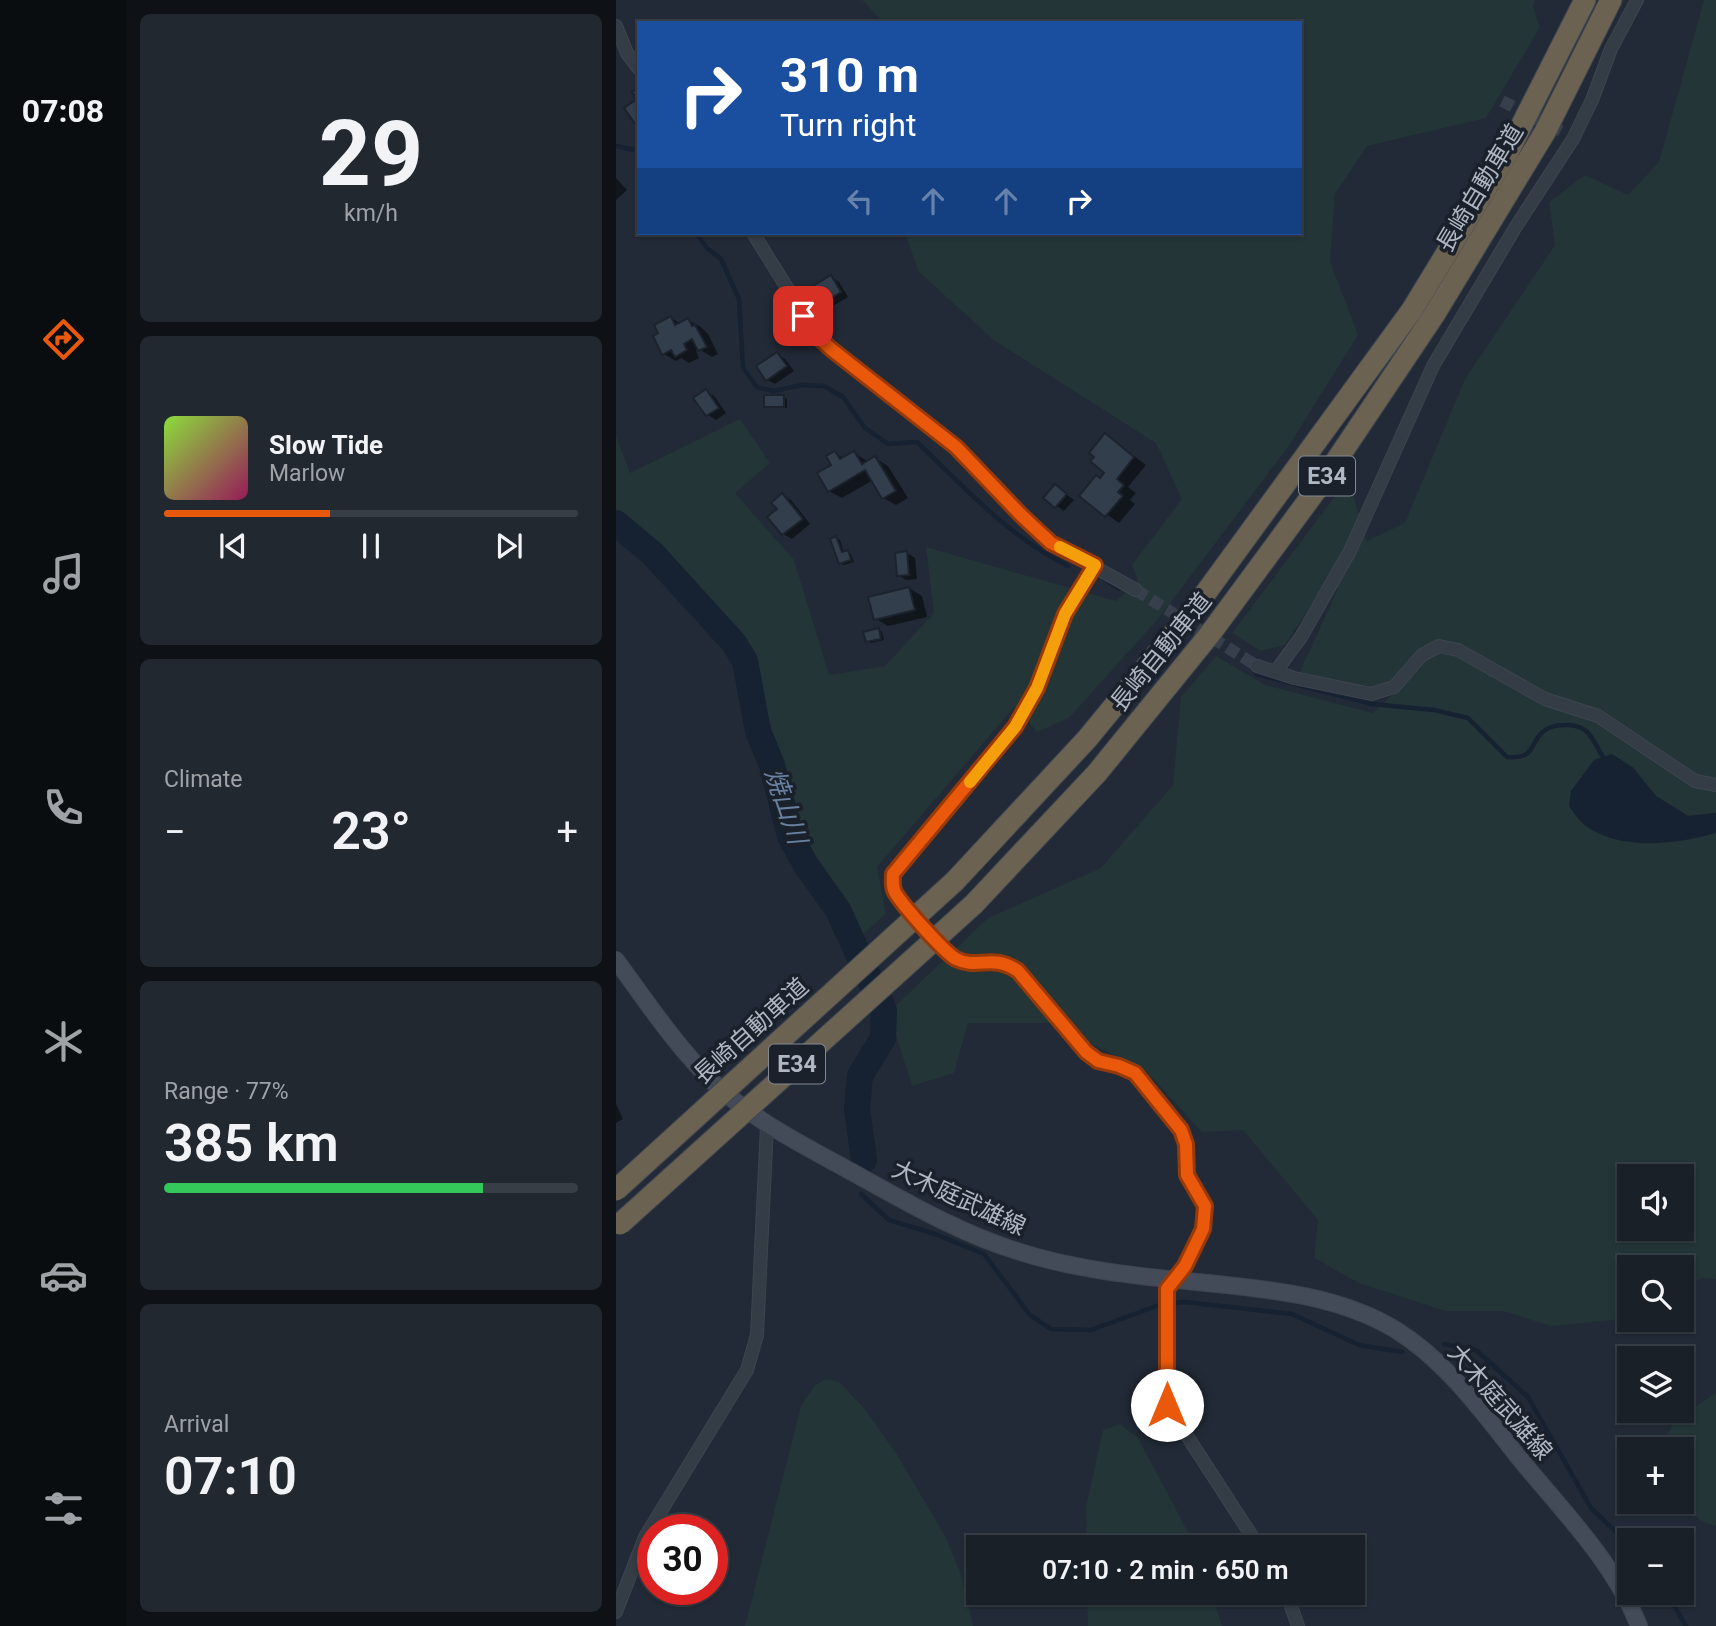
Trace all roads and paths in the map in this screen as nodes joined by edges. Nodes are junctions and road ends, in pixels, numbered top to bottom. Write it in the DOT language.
graph roads {
  1 [pos="1585,0"];
  2 [pos="1611,0"];
  3 [pos="1637,0"];
  4 [pos="616,26"];
  5 [pos="637,67"];
  6 [pos="1561,131"];
  7 [pos="1573,139"];
  8 [pos="754,235"];
  9 [pos="1095,565"];
  10 [pos="1136,590"];
  11 [pos="1257,666"];
  12 [pos="1276,671"];
  13 [pos="1716,785"];
  14 [pos="616,960"];
  15 [pos="767,1125"];
  16 [pos="616,1190"];
  17 [pos="618,1225"];
  18 [pos="1173,1280"];
  19 [pos="1251,1535"];
  20 [pos="1291,1605"];
  21 [pos="616,1612"];
  22 [pos="1298,1626"];
  23 [pos="1639,1626"];
  1 -- 16 [label="highway, 長崎自動車道 / E34, bridge"];
  2 -- 17 [label="highway, 長崎自動車道 / E34, bridge"];
  3 -- 7 [label="street"];
  4 -- 5 [label="street"];
  6 -- 7 [label="street"];
  7 -- 12 [label="street"];
  8 -- 9 [label="street"];
  9 -- 10 [label="street"];
  9 -- 18 [label="street"];
  11 -- 12 [label="street"];
  12 -- 13 [label="street"];
  14 -- 15 [label="main road, 大木庭武雄線"];
  15 -- 18 [label="main road, 大木庭武雄線"];
  15 -- 21 [label="street"];
  18 -- 19 [label="street"];
  18 -- 23 [label="main road, 大木庭武雄線"];
  20 -- 22 [label="street"];
}
